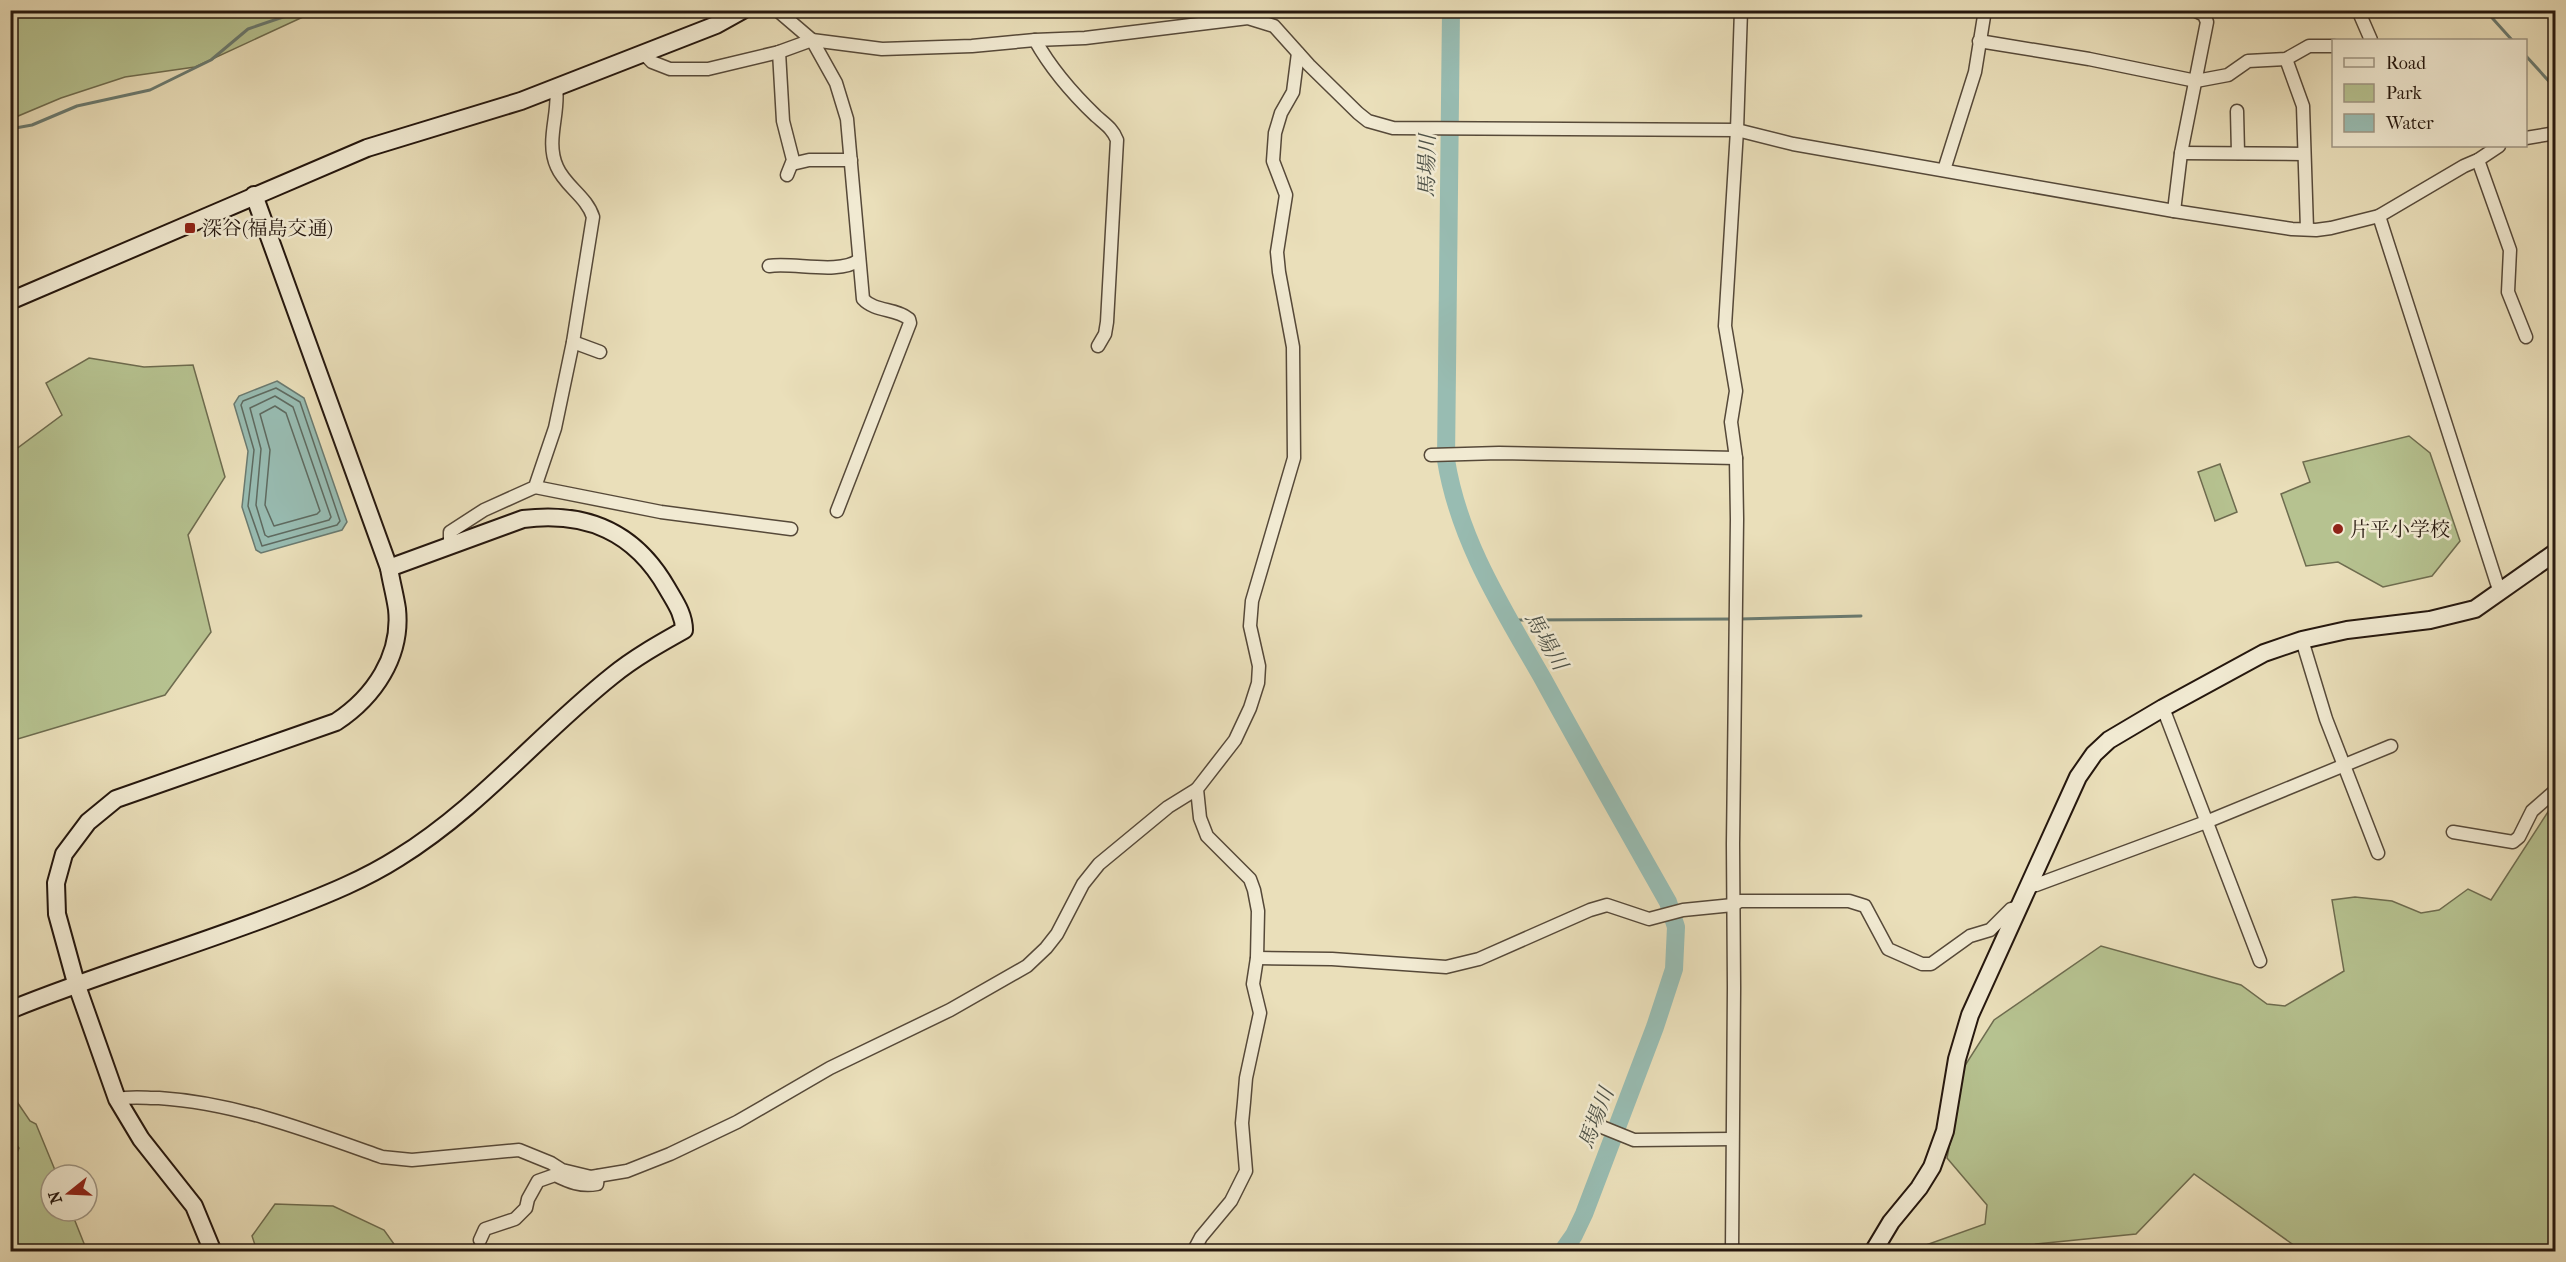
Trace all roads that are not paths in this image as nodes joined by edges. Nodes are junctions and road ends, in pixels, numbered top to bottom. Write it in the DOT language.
graph roads {
  1 [pos="743,10"];
  2 [pos="777,10"];
  3 [pos="1741,10"];
  4 [pos="1984,10"];
  5 [pos="2194,10"];
  6 [pos="2358,10"];
  7 [pos="2208,14"];
  8 [pos="2371,39"];
  9 [pos="812,40"];
  10 [pos="1035,40"];
  11 [pos="1979,41"];
  12 [pos="2332,46"];
  13 [pos="779,52"];
  14 [pos="643,53"];
  15 [pos="1298,53"];
  16 [pos="2286,59"];
  17 [pos="2196,81"];
  18 [pos="556,87"];
  19 [pos="2237,111"];
  20 [pos="1737,130"];
  21 [pos="2556,133"];
  22 [pos="2527,138"];
  23 [pos="2498,147"];
  24 [pos="2181,153"];
  25 [pos="2238,153"];
  26 [pos="2304,154"];
  27 [pos="851,160"];
  28 [pos="2478,160"];
  29 [pos="1944,170"];
  30 [pos="254,195"];
  31 [pos="2174,211"];
  32 [pos="2379,216"];
  33 [pos="2307,230"];
  34 [pos="859,260"];
  35 [pos="769,266"];
  36 [pos="10,301"];
  37 [pos="2526,337"];
  38 [pos="573,342"];
  39 [pos="1098,346"];
  40 [pos="600,352"];
  41 [pos="1431,455"];
  42 [pos="1736,458"];
  43 [pos="535,487"];
  44 [pos="837,511"];
  45 [pos="792,529"];
  46 [pos="450,544"];
  47 [pos="2556,552"];
  48 [pos="389,568"];
  49 [pos="2500,593"];
  50 [pos="2302,640"];
  51 [pos="2163,708"];
  52 [pos="2391,746"];
  53 [pos="2343,766"];
  54 [pos="1197,789"];
  55 [pos="2556,790"];
  56 [pos="2206,822"];
  57 [pos="2453,832"];
  58 [pos="2378,854"];
  59 [pos="2027,886"];
  60 [pos="1733,905"];
  61 [pos="2019,907"];
  62 [pos="1257,958"];
  63 [pos="2260,961"];
  64 [pos="76,983"];
  65 [pos="10,1010"];
  66 [pos="117,1099"];
  67 [pos="1592,1123"];
  68 [pos="1732,1139"];
  69 [pos="598,1176"];
  70 [pos="480,1240"];
  71 [pos="213,1251"];
  72 [pos="1193,1251"];
  73 [pos="1731,1251"];
  74 [pos="1873,1251"];
  1 -- 14 [label="street"];
  2 -- 9 [label="street"];
  3 -- 20 [label="street"];
  4 -- 11 [label="street"];
  5 -- 7 [label="street"];
  6 -- 8 [label="street"];
  7 -- 17 [label="street"];
  9 -- 10 [label="street"];
  9 -- 13 [label="street"];
  9 -- 27 [label="street"];
  10 -- 15 [label="street"];
  10 -- 39 [label="street"];
  11 -- 17 [label="street"];
  11 -- 29 [label="street"];
  12 -- 16 [label="street"];
  13 -- 14 [label="street"];
  13 -- 27 [label="street"];
  14 -- 18 [label="street"];
  15 -- 20 [label="street"];
  15 -- 54 [label="street"];
  16 -- 17 [label="street"];
  16 -- 26 [label="street"];
  17 -- 24 [label="street"];
  18 -- 30 [label="street"];
  18 -- 38 [label="street"];
  19 -- 25 [label="street"];
  20 -- 29 [label="street"];
  20 -- 42 [label="street"];
  21 -- 22 [label="street"];
  23 -- 28 [label="street"];
  24 -- 25 [label="street"];
  24 -- 31 [label="street"];
  25 -- 26 [label="street"];
  26 -- 33 [label="street"];
  27 -- 34 [label="street"];
  28 -- 32 [label="street"];
  28 -- 37 [label="street"];
  29 -- 31 [label="street"];
  30 -- 36 [label="street"];
  30 -- 48 [label="street"];
  31 -- 33 [label="street"];
  32 -- 33 [label="street"];
  32 -- 49 [label="street"];
  34 -- 35 [label="street"];
  34 -- 44 [label="street"];
  38 -- 40 [label="street"];
  38 -- 43 [label="street"];
  41 -- 42 [label="street"];
  42 -- 60 [label="street"];
  43 -- 45 [label="street"];
  43 -- 46 [label="street"];
  46 -- 48 [label="street"];
  46 -- 64 [label="street"];
  47 -- 49 [label="street"];
  48 -- 64 [label="street"];
  49 -- 50 [label="street"];
  50 -- 51 [label="street"];
  50 -- 53 [label="street"];
  51 -- 56 [label="street"];
  51 -- 59 [label="street"];
  52 -- 53 [label="street"];
  53 -- 56 [label="street"];
  53 -- 58 [label="street"];
  54 -- 62 [label="street"];
  54 -- 69 [label="street"];
  55 -- 57 [label="street"];
  56 -- 59 [label="street"];
  56 -- 63 [label="street"];
  59 -- 61 [label="street"];
  60 -- 61 [label="street"];
  60 -- 62 [label="street"];
  60 -- 68 [label="street"];
  61 -- 74 [label="street"];
  62 -- 72 [label="street"];
  64 -- 65 [label="street"];
  64 -- 66 [label="street"];
  66 -- 69 [label="street"];
  66 -- 71 [label="street"];
  67 -- 68 [label="street"];
  68 -- 73 [label="street"];
  69 -- 70 [label="street"];
}
